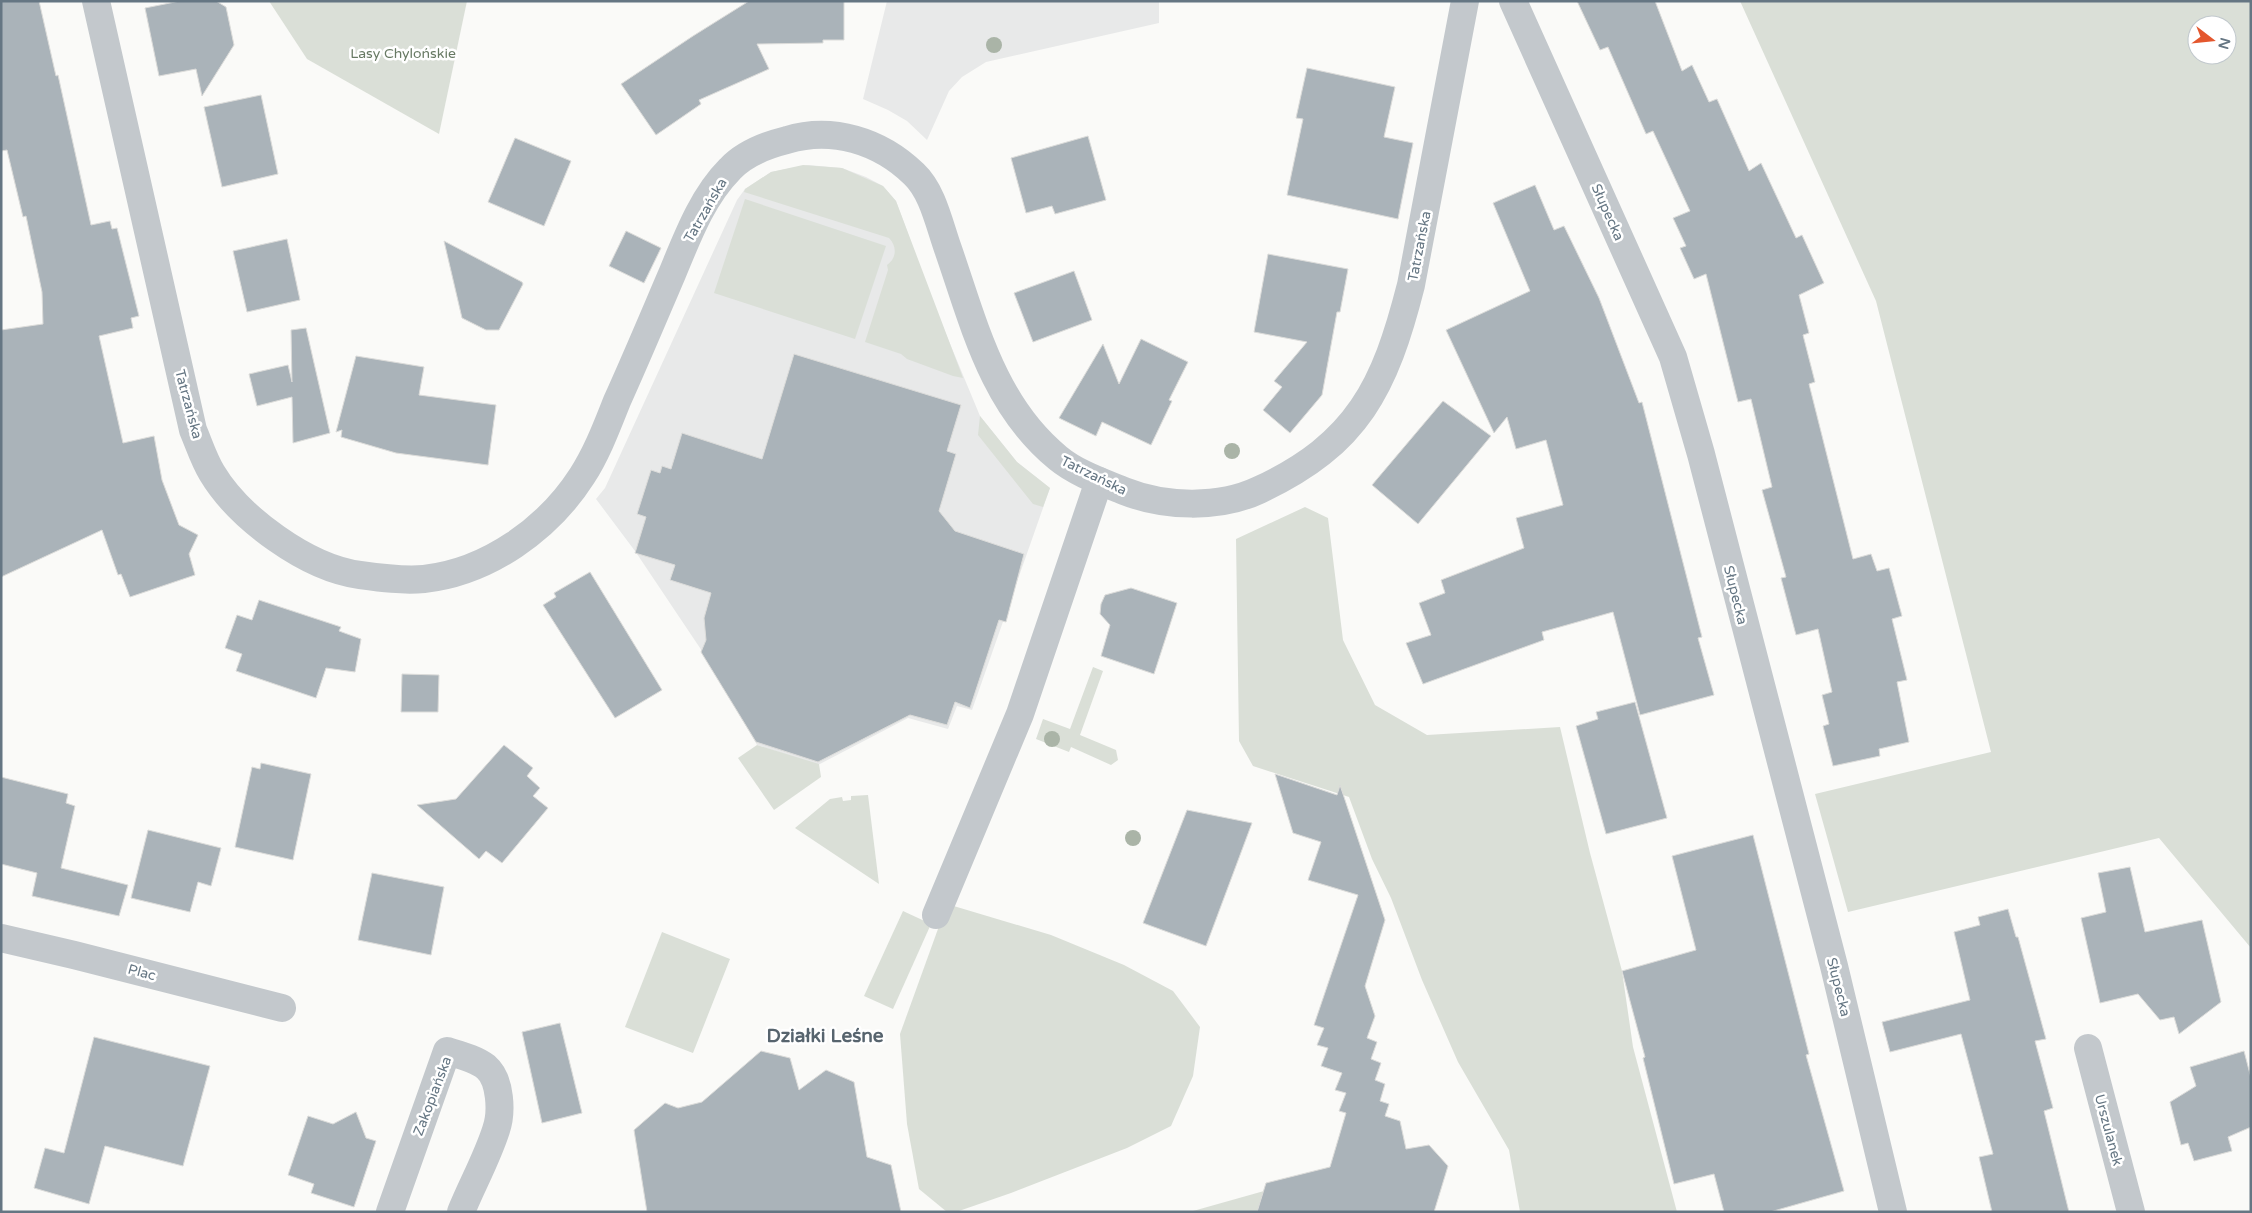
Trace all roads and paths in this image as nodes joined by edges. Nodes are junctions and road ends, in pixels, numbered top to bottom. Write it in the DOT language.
graph roads {
  1 [pos="96,1"];
  2 [pos="1465,1"];
  3 [pos="1513,1"];
  4 [pos="1099,481"];
  5 [pos="936,915"];
  6 [pos="1,938"];
  7 [pos="282,1008"];
  8 [pos="2088,1048"];
  9 [pos="390,1212"];
  10 [pos="461,1212"];
  11 [pos="1893,1212"];
  12 [pos="2131,1212"];
  1 -- 4 [label="street, Tatrzańska"];
  2 -- 4 [label="street, Tatrzańska"];
  3 -- 11 [label="street, Słupecka"];
  4 -- 5 [label="street"];
  6 -- 7 [label="street, Plac"];
  8 -- 12 [label="street, Urszulanek"];
  9 -- 10 [label="street, Zakopiańska"];
}
